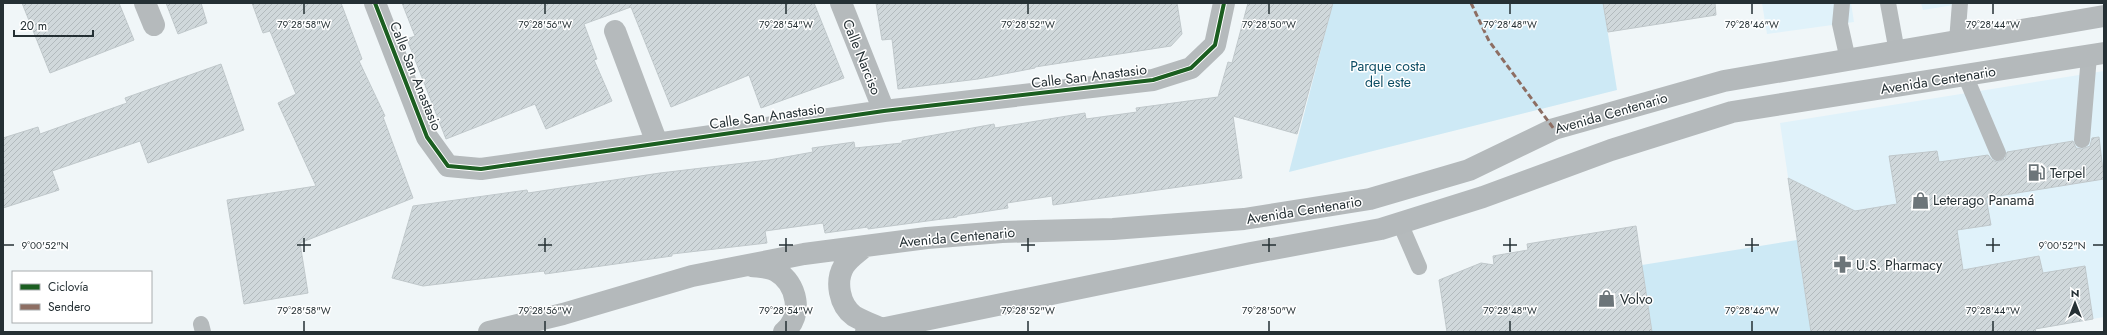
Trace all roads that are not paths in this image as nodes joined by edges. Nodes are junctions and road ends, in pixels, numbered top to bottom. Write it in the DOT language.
graph roads {
  1 [pos="145,3"];
  2 [pos="375,3"];
  3 [pos="841,3"];
  4 [pos="1224,3"];
  5 [pos="1842,3"];
  6 [pos="1888,3"];
  7 [pos="1960,3"];
  8 [pos="2098,18"];
  9 [pos="154,25"];
  10 [pos="616,31"];
  11 [pos="1957,41"];
  12 [pos="1896,52"];
  13 [pos="2096,54"];
  14 [pos="1848,60"];
  15 [pos="1965,75"];
  16 [pos="884,111"];
  17 [pos="2082,140"];
  18 [pos="657,143"];
  19 [pos="1998,153"];
  20 [pos="1400,223"];
  21 [pos="864,247"];
  22 [pos="748,265"];
  23 [pos="1419,268"];
  24 [pos="874,330"];
  25 [pos="489,332"];
  26 [pos="784,332"];
  1 -- 9 [label="street"];
  2 -- 18 [label="street, Calle San Anastasio"];
  3 -- 16 [label="street, Calle Narciso"];
  4 -- 16 [label="street, Calle San Anastasio"];
  5 -- 14 [label="lane"];
  6 -- 12 [label="lane"];
  7 -- 11 [label="lane"];
  8 -- 11 [label="main road, Avenida Centenario"];
  10 -- 18 [label="street"];
  11 -- 12 [label="main road, Avenida Centenario"];
  12 -- 14 [label="main road, Avenida Centenario"];
  13 -- 15 [label="main road, Avenida Centenario"];
  13 -- 17 [label="lane"];
  14 -- 21 [label="main road, Avenida Centenario"];
  15 -- 19 [label="lane"];
  15 -- 20 [label="main road, Avenida Centenario"];
  16 -- 18 [label="street, Calle San Anastasio"];
  20 -- 23 [label="lane"];
  20 -- 24 [label="main road, Avenida Centenario"];
  21 -- 22 [label="main road, Avenida Centenario"];
  21 -- 24 [label="main road"];
  22 -- 25 [label="main road, Avenida Centenario"];
  22 -- 26 [label="main road"];
}
